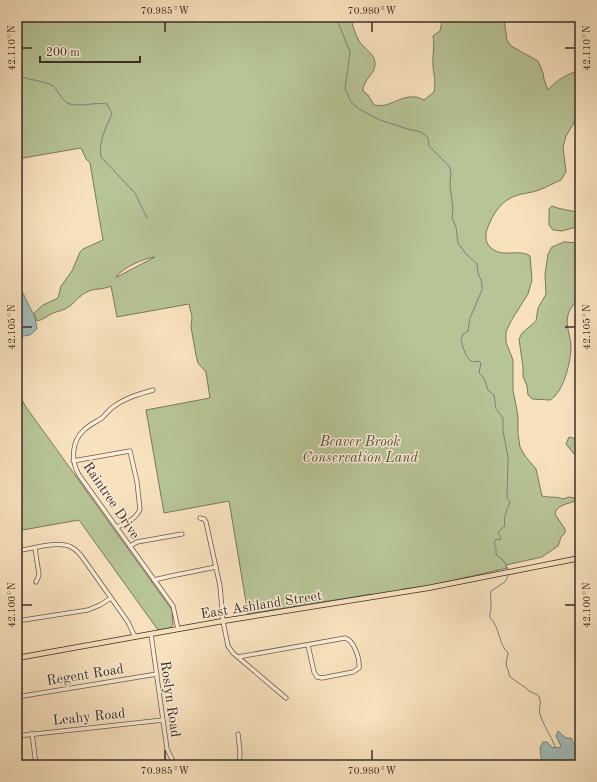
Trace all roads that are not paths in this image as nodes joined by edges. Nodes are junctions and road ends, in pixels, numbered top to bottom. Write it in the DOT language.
graph roads {
  1 [pos="153,390"];
  2 [pos="73,460"];
  3 [pos="200,518"];
  4 [pos="116,528"];
  5 [pos="182,534"];
  6 [pos="130,546"];
  7 [pos="35,548"];
  8 [pos="17,551"];
  9 [pos="580,558"];
  10 [pos="216,568"];
  11 [pos="154,580"];
  12 [pos="36,582"];
  13 [pos="111,598"];
  14 [pos="17,621"];
  15 [pos="223,621"];
  16 [pos="178,629"];
  17 [pos="151,634"];
  18 [pos="135,637"];
  19 [pos="308,645"];
  20 [pos="238,657"];
  21 [pos="17,658"];
  22 [pos="157,674"];
  23 [pos="17,697"];
  24 [pos="286,698"];
  25 [pos="163,720"];
  26 [pos="32,733"];
  27 [pos="238,734"];
  28 [pos="17,736"];
  29 [pos="36,765"];
  30 [pos="175,765"];
  31 [pos="239,765"];
  1 -- 2 [label="street, Raintree Drive"];
  2 -- 4 [label="street, Raintree Drive"];
  2 -- 4 [label="street"];
  3 -- 10 [label="street"];
  4 -- 6 [label="street, Raintree Drive"];
  5 -- 6 [label="street"];
  6 -- 11 [label="street, Raintree Drive"];
  7 -- 8 [label="street"];
  7 -- 12 [label="street"];
  7 -- 13 [label="street"];
  9 -- 15 [label="main road, East Ashland Street"];
  10 -- 11 [label="street"];
  10 -- 15 [label="street"];
  11 -- 16 [label="street, Raintree Drive"];
  13 -- 14 [label="street"];
  13 -- 18 [label="street"];
  15 -- 16 [label="main road, East Ashland Street"];
  15 -- 20 [label="street"];
  16 -- 17 [label="main road, East Ashland Street"];
  17 -- 18 [label="main road, East Ashland Street"];
  17 -- 22 [label="street, Roslyn Road"];
  18 -- 21 [label="main road, East Ashland Street"];
  19 -- 19 [label="street"];
  19 -- 20 [label="street"];
  20 -- 24 [label="street"];
  22 -- 23 [label="street, Regent Road"];
  22 -- 25 [label="street, Roslyn Road"];
  25 -- 26 [label="street, Leahy Road"];
  25 -- 30 [label="street, Roslyn Road"];
  26 -- 28 [label="street, Leahy Road"];
  26 -- 29 [label="street"];
  27 -- 31 [label="street"];
}
